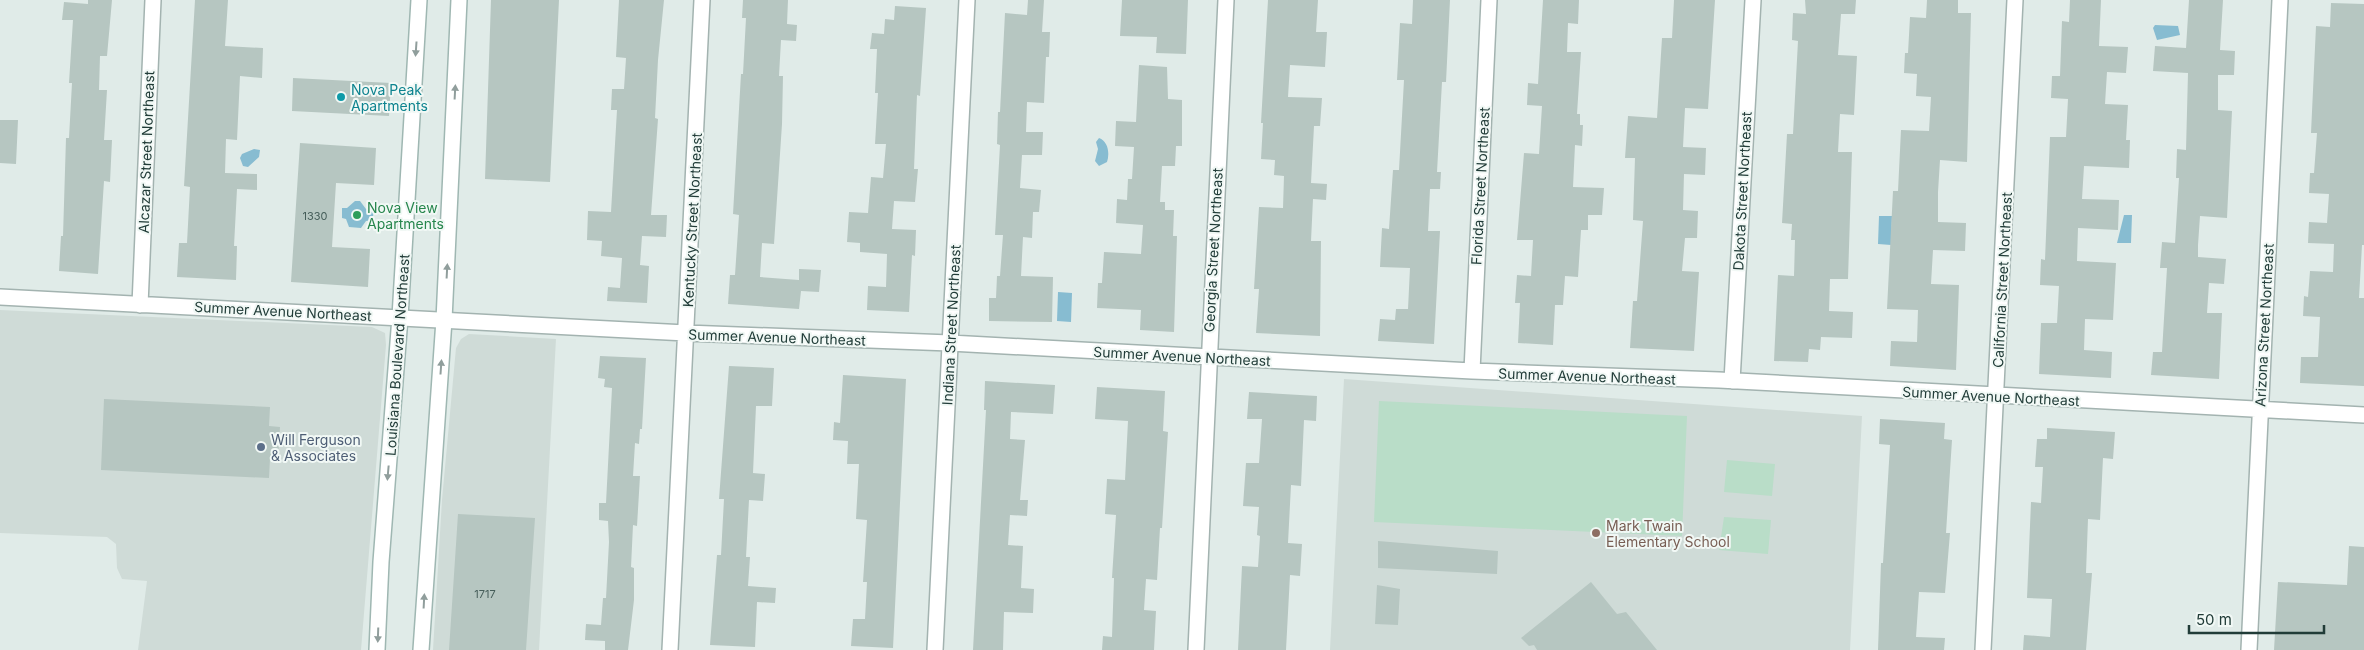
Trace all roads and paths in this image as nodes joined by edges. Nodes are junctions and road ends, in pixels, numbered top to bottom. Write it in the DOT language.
graph roads {
  1 [pos="153,0"];
  2 [pos="419,0"];
  3 [pos="459,0"];
  4 [pos="702,0"];
  5 [pos="967,0"];
  6 [pos="1226,0"];
  7 [pos="1489,0"];
  8 [pos="1753,0"];
  9 [pos="2015,0"];
  10 [pos="2280,0"];
  11 [pos="0,297"];
  12 [pos="140,305"];
  13 [pos="400,317"];
  14 [pos="444,320"];
  15 [pos="686,334"];
  16 [pos="950,343"];
  17 [pos="1208,358"];
  18 [pos="1472,371"];
  19 [pos="1732,381"];
  20 [pos="1996,397"];
  21 [pos="2260,410"];
  22 [pos="2364,416"];
  23 [pos="377,650"];
  24 [pos="421,650"];
  25 [pos="670,650"];
  26 [pos="935,650"];
  27 [pos="1196,650"];
  28 [pos="1983,650"];
  29 [pos="2249,650"];
  1 -- 12 [label="street, Alcazar Street Northeast"];
  2 -- 13 [label="street, Louisiana Boulevard Northeast, one-way"];
  14 -- 3 [label="street, one-way"];
  4 -- 15 [label="street, Kentucky Street Northeast"];
  5 -- 16 [label="street, Indiana Street Northeast"];
  6 -- 17 [label="street, Georgia Street Northeast"];
  7 -- 18 [label="street, Florida Street Northeast"];
  8 -- 19 [label="street, Dakota Street Northeast"];
  9 -- 20 [label="street, California Street Northeast"];
  10 -- 21 [label="street, Arizona Street Northeast"];
  11 -- 12 [label="street, Summer Avenue Northeast"];
  12 -- 13 [label="street, Summer Avenue Northeast"];
  13 -- 14 [label="street, Summer Avenue Northeast"];
  13 -- 23 [label="street, Louisiana Boulevard Northeast, one-way"];
  14 -- 15 [label="street, Summer Avenue Northeast"];
  24 -- 14 [label="street, one-way"];
  15 -- 16 [label="street, Summer Avenue Northeast"];
  15 -- 25 [label="street, Kentucky Street Northeast"];
  16 -- 17 [label="street, Summer Avenue Northeast"];
  16 -- 26 [label="street, Indiana Street Northeast"];
  17 -- 18 [label="street, Summer Avenue Northeast"];
  17 -- 27 [label="street, Georgia Street Northeast"];
  18 -- 19 [label="street, Summer Avenue Northeast"];
  19 -- 20 [label="street, Summer Avenue Northeast"];
  20 -- 21 [label="street, Summer Avenue Northeast"];
  20 -- 28 [label="street, California Street Northeast"];
  21 -- 22 [label="street, Summer Avenue Northeast"];
  21 -- 29 [label="street, Arizona Street Northeast"];
}
